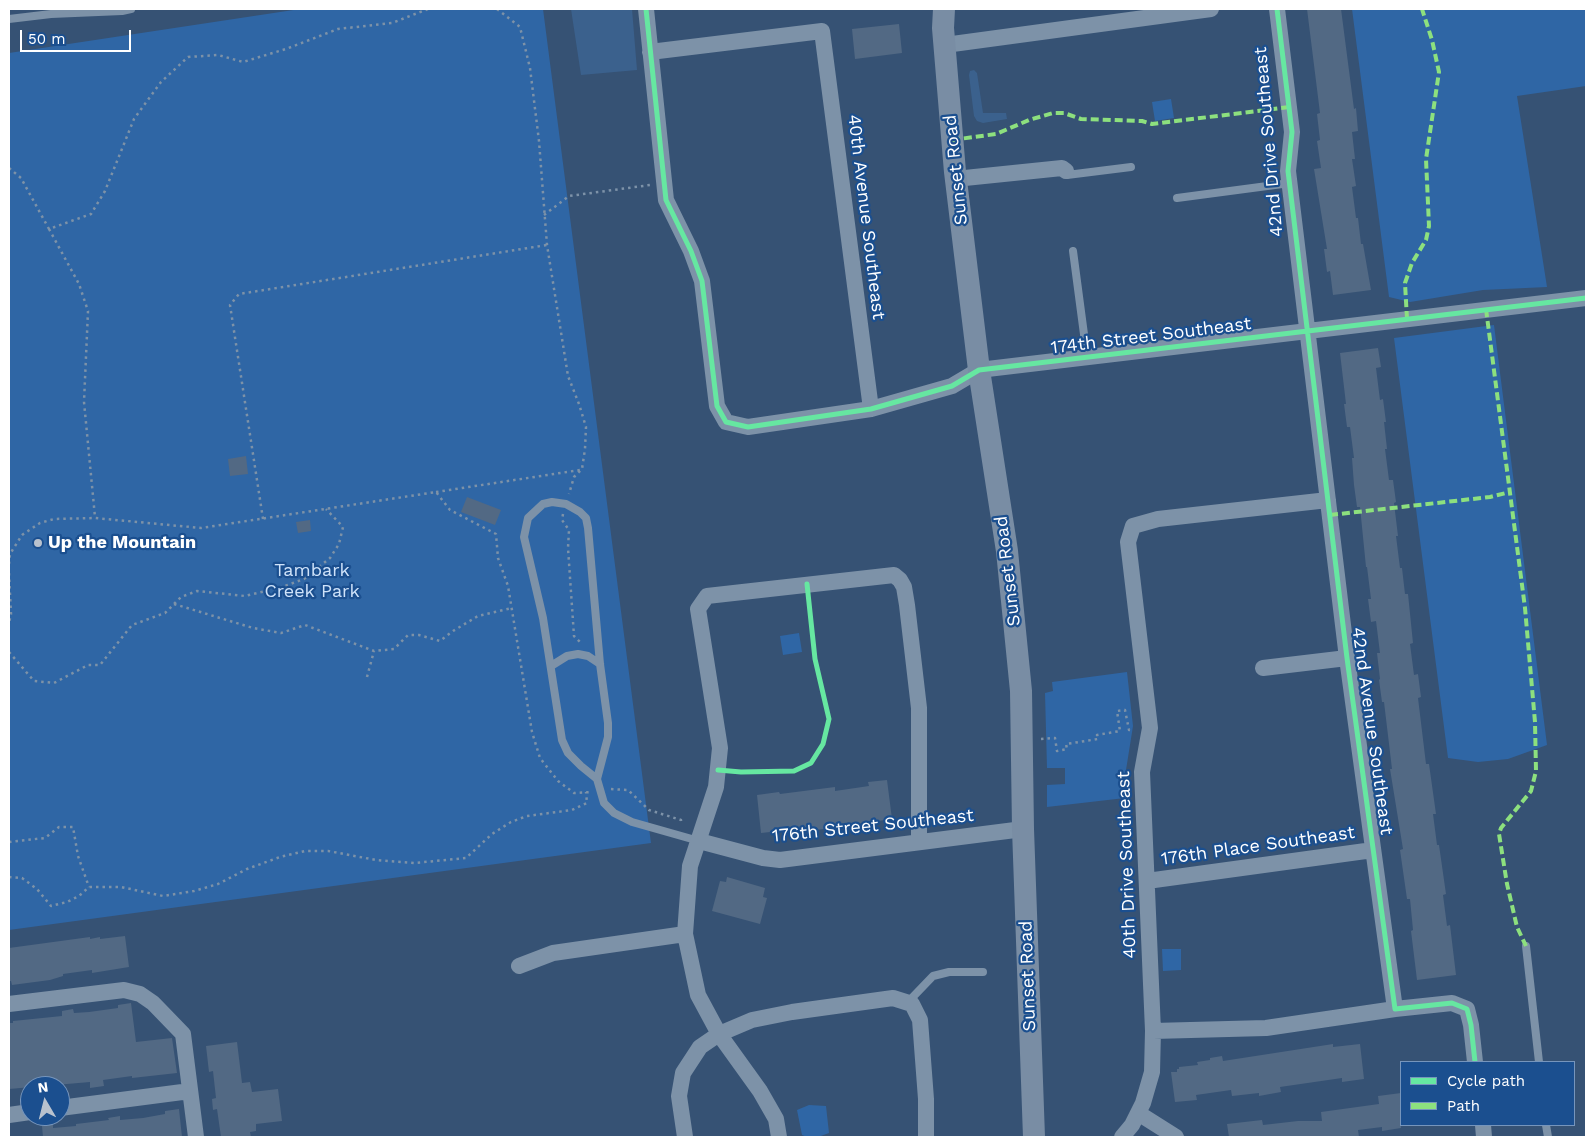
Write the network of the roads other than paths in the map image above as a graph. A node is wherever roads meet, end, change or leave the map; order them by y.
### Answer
1 (131, 9) edge
2 (646, 9) edge
3 (944, 9) edge
4 (1211, 9) edge
5 (1277, 9) edge
6 (9, 19) edge
7 (945, 45) junction
8 (650, 52) junction
9 (1132, 167) dead end
10 (1066, 171) joint
11 (956, 179) junction
12 (1290, 183) junction
13 (1178, 198) dead end
14 (1073, 251) dead end
15 (1586, 298) edge
16 (1308, 331) junction
17 (1087, 357) junction
18 (979, 370) junction
19 (871, 409) junction
20 (1328, 500) junction
21 (1348, 658) junction
22 (600, 664) junction
23 (551, 666) junction
24 (1262, 668) dead end
25 (597, 779) junction
26 (1023, 829) junction
27 (699, 841) junction
28 (920, 842) junction
29 (1374, 850) junction
30 (1147, 881) junction
31 (685, 934) junction
32 (1526, 946) dead end
33 (519, 966) dead end
34 (983, 972) dead end
35 (910, 1003) junction
36 (9, 1004) edge
37 (1395, 1009) junction
38 (1153, 1031) junction
39 (719, 1034) junction
40 (1475, 1061) edge
41 (1539, 1061) edge
42 (190, 1092) junction
43 (70, 1107) edge
44 (1138, 1113) junction
45 (196, 1137) edge
46 (685, 1137) edge
47 (779, 1137) edge
48 (926, 1137) edge
49 (1034, 1137) edge
50 (1122, 1137) edge
51 (1176, 1137) edge

1 - 6 lane
2 - 8 street
3 - 7 street, Sunset Road
4 - 7 street
5 - 12 street, 42nd Drive Southeast
7 - 11 street, Sunset Road
8 - 19 street, 174th Street Southeast
8 - 19 street, 40th Avenue Southeast
9 - 10 lane
10 - 11 street
11 - 18 street, Sunset Road
12 - 13 lane
12 - 16 street, 42nd Drive Southeast
14 - 17 lane
15 - 16 street, 174th Street Southeast
16 - 17 street, 174th Street Southeast
16 - 20 street, 42nd Avenue Southeast
17 - 18 street, 174th Street Southeast
18 - 19 street, 174th Street Southeast
18 - 26 street, Sunset Road
20 - 21 street, 42nd Avenue Southeast
20 - 30 street, 40th Drive Southeast
21 - 24 street
21 - 29 street, 42nd Avenue Southeast
22 - 23 lane
22 - 23 lane
22 - 25 lane
23 - 25 lane
25 - 27 lane
26 - 28 street, 176th Street Southeast
26 - 49 street, Sunset Road
27 - 28 street, 176th Street Southeast
27 - 28 street
27 - 31 street
29 - 30 street, 176th Place Southeast
29 - 37 street, 42nd Avenue Southeast
30 - 38 street, 40th Drive Southeast
31 - 33 street
31 - 39 street
32 - 41 lane
34 - 35 lane
35 - 39 street
35 - 48 street
36 - 42 street
37 - 38 street
37 - 40 street
38 - 44 street, 40th Drive Southeast
39 - 46 street
39 - 47 street
42 - 43 street
42 - 45 street
44 - 50 street, 40th Drive Southeast
44 - 51 street

